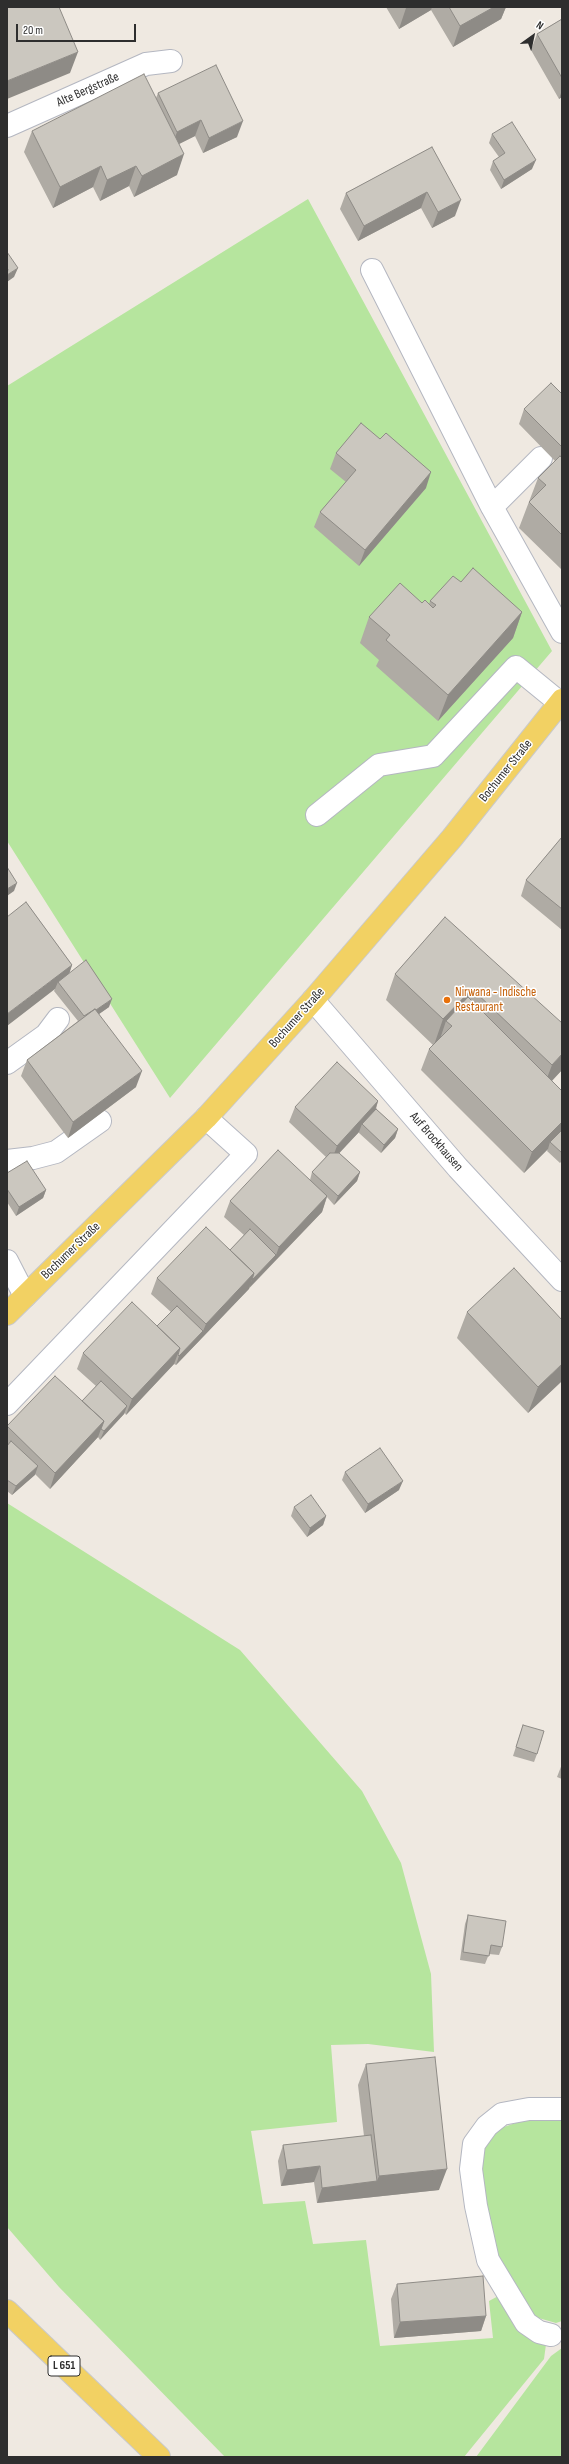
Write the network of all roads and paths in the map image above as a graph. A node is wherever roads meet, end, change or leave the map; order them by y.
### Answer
1 (171, 61) dead end
2 (7, 126) edge
3 (372, 270) dead end
4 (541, 458) dead end
5 (492, 507) junction
6 (562, 632) edge
7 (561, 702) edge
8 (317, 815) dead end
9 (313, 1000) junction
10 (58, 1019) dead end
11 (7, 1063) edge
12 (206, 1118) junction
13 (100, 1121) edge
14 (7, 1161) edge
15 (7, 1261) edge
16 (562, 1280) edge
17 (25, 1296) junction
18 (7, 1314) edge
19 (7, 1404) edge
20 (562, 2109) edge
21 (7, 2311) edge
22 (551, 2335) dead end
23 (159, 2457) edge

1 - 2 street, Alte Bergstraße
3 - 5 street
4 - 5 street
5 - 6 street
7 - 8 street
7 - 9 main road, Bochumer Straße
9 - 12 main road, Bochumer Straße
9 - 16 street, Auf Brockhausen
10 - 11 street
12 - 17 main road, Bochumer Straße
12 - 19 street
13 - 14 street
15 - 17 street
17 - 18 main road, Bochumer Straße
20 - 22 street
21 - 23 main road, L 651

